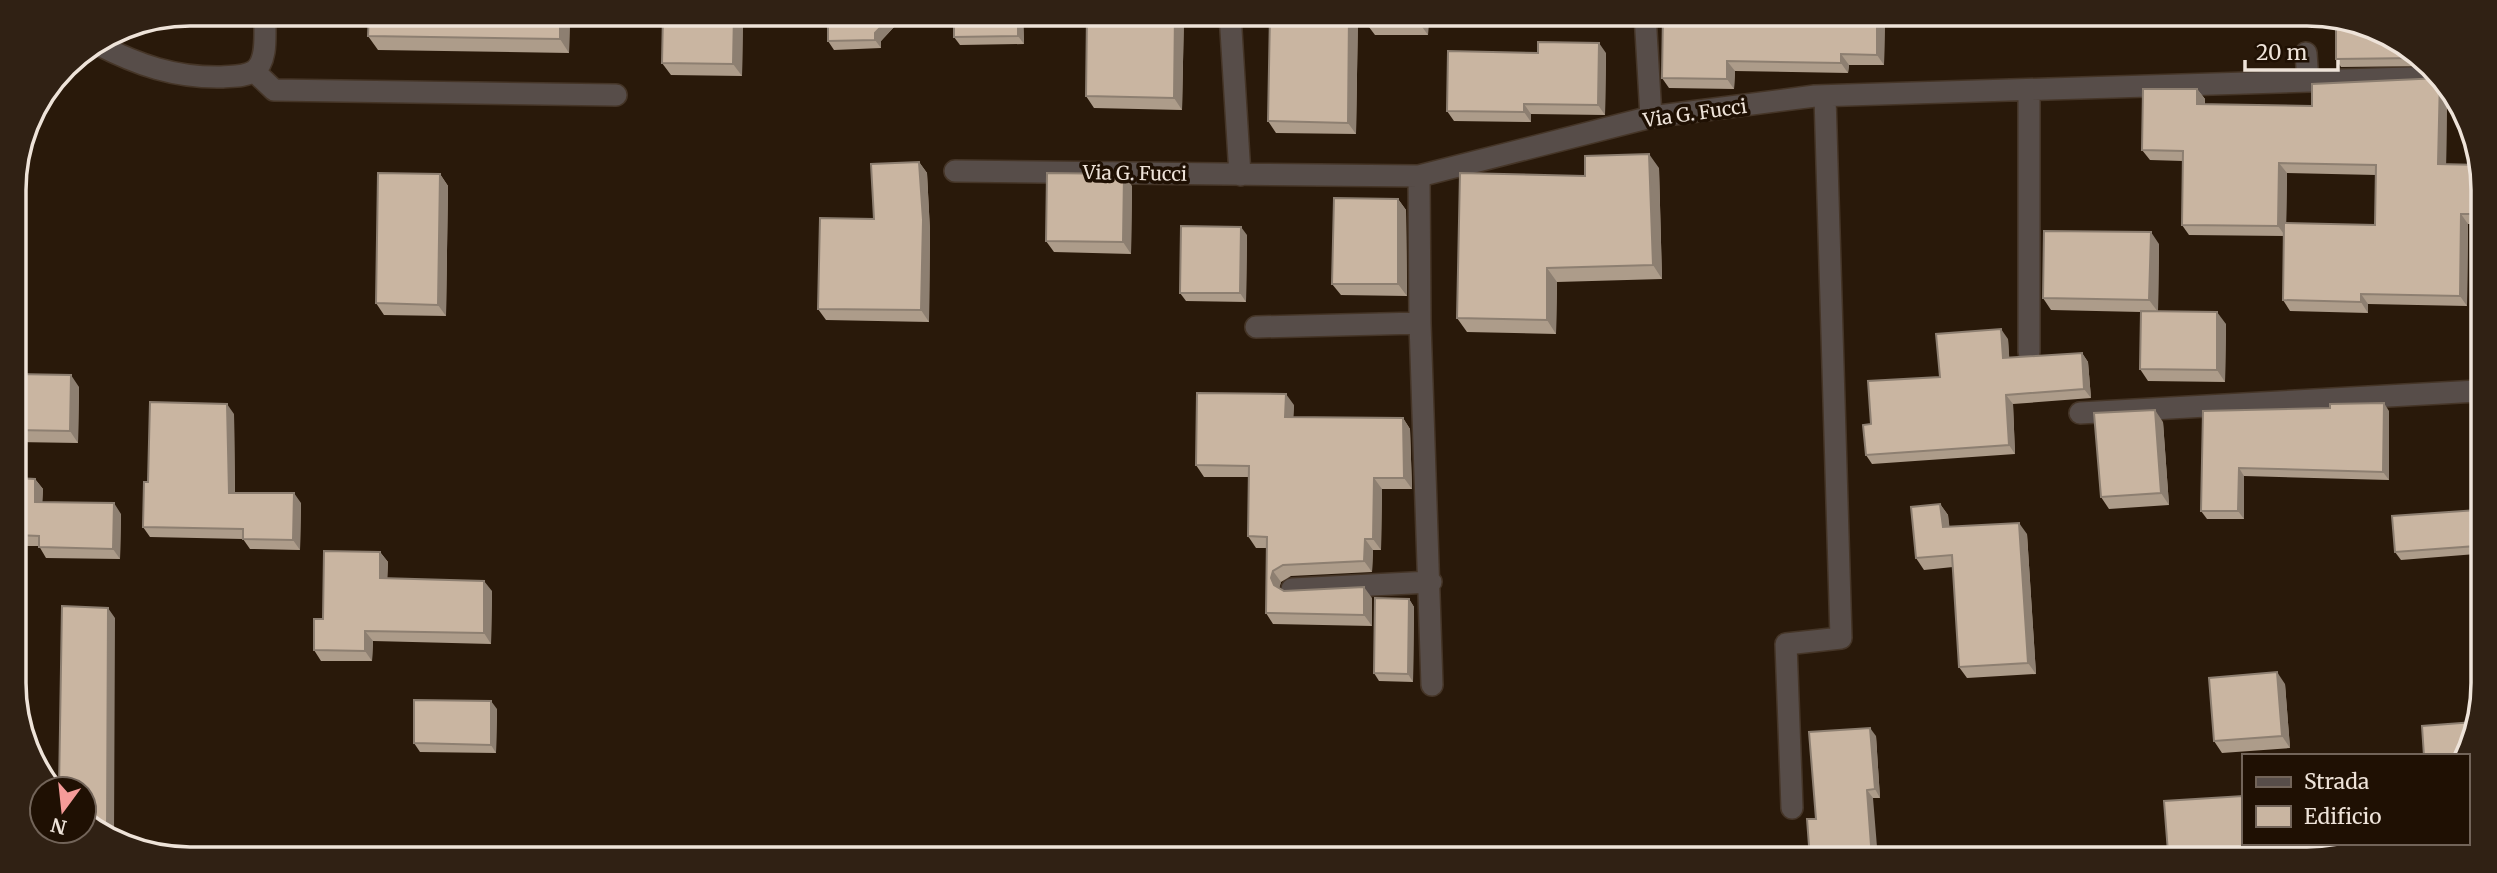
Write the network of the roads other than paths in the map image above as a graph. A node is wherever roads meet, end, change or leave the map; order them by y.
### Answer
1 (1646, 26) edge
2 (265, 27) edge
3 (1231, 27) edge
4 (107, 49) edge
5 (2306, 53) dead end
6 (254, 71) junction
7 (2425, 77) edge
8 (2308, 81) junction
9 (2029, 90) junction
10 (616, 95) dead end
11 (1825, 96) junction
12 (1651, 117) junction
13 (955, 172) dead end
14 (1240, 175) junction
15 (1419, 176) junction
16 (1420, 323) junction
17 (1256, 327) dead end
18 (2029, 352) dead end
19 (2471, 391) edge
20 (2080, 413) dead end
21 (1431, 582) junction
22 (1292, 589) edge
23 (1432, 685) dead end
24 (1792, 808) dead end

1 - 12 street
2 - 6 street
3 - 14 street
4 - 6 street
5 - 8 street
6 - 10 street
7 - 8 street, Via G. Fucci
8 - 9 street, Via G. Fucci
9 - 11 street, Via G. Fucci
9 - 18 street
11 - 12 street, Via G. Fucci
11 - 24 street
12 - 15 street, Via G. Fucci
13 - 14 street, Via G. Fucci
14 - 15 street, Via G. Fucci
15 - 16 street
16 - 17 street
16 - 21 street
19 - 20 street
21 - 22 street
21 - 23 street

